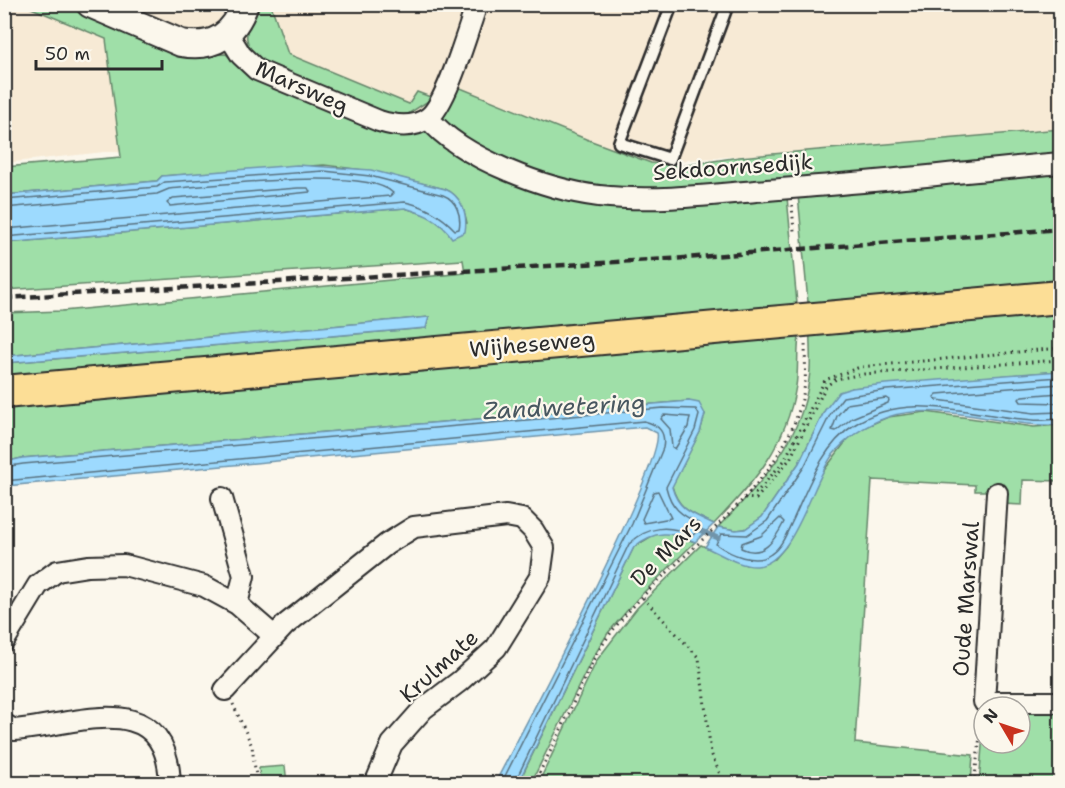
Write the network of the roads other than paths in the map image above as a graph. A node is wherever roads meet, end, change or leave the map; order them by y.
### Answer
1 (90, 4) edge
2 (245, 4) edge
3 (477, 4) edge
4 (672, 4) edge
5 (728, 4) edge
6 (228, 34) junction
7 (428, 118) junction
8 (1060, 163) edge
9 (1060, 297) edge
10 (4, 392) edge
11 (997, 493) dead end
12 (222, 498) dead end
13 (237, 604) junction
14 (274, 636) junction
15 (4, 641) edge
16 (225, 690) road end
17 (1060, 702) edge
18 (4, 724) edge
19 (170, 783) edge
20 (375, 783) edge

1 - 6 street
2 - 6 street
3 - 7 street
4 - 5 lane
6 - 7 street, Marsweg
7 - 8 street, Sekdoornsedijk
9 - 10 main road, Wijheseweg
11 - 17 street, Oude Marswal
12 - 13 street
13 - 14 street
13 - 15 street
14 - 16 street, Krulmate
14 - 20 street, Krulmate
18 - 19 street

